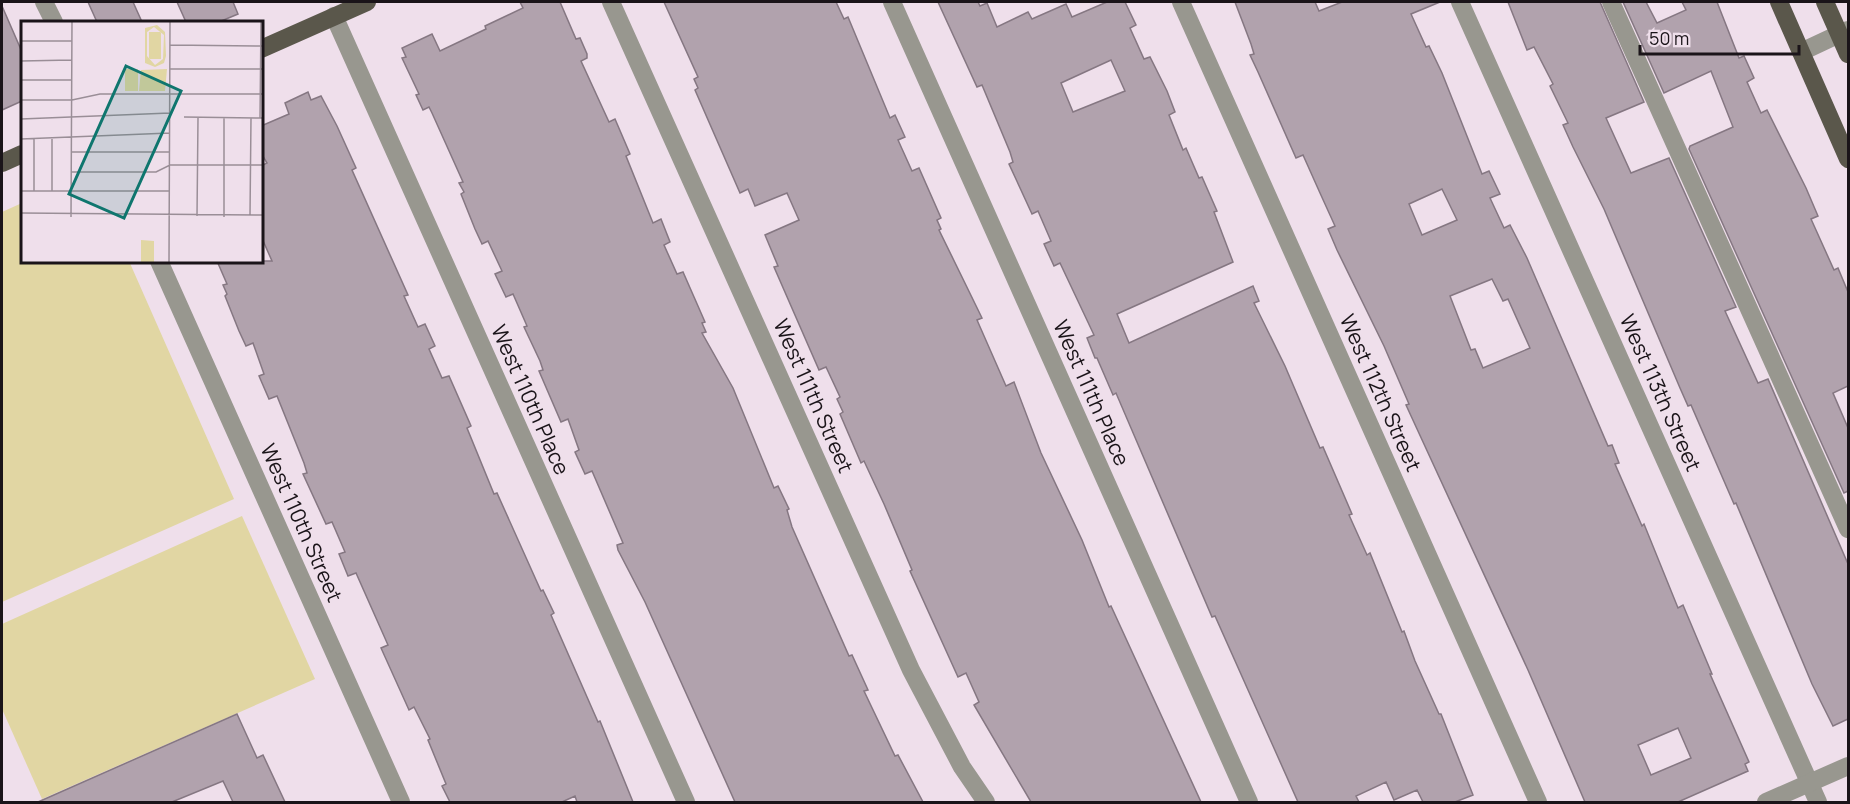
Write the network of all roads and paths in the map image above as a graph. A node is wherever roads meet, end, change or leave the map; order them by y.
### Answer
1 (44, 2) edge
2 (367, 2) edge
3 (611, 2) edge
4 (892, 2) edge
5 (1181, 2) edge
6 (1460, 2) edge
7 (1611, 2) edge
8 (1779, 2) edge
9 (1825, 2) edge
10 (334, 16) junction
11 (54, 21) edge
12 (1844, 32) edge
13 (262, 49) edge
14 (1801, 52) junction
15 (1848, 54) edge
16 (21, 154) edge
17 (1848, 159) edge
18 (2, 163) edge
19 (159, 262) edge
20 (1848, 529) edge
21 (1848, 766) edge
22 (1810, 783) junction
23 (400, 802) edge
24 (686, 802) edge
25 (986, 802) edge
26 (1249, 802) edge
27 (1539, 802) edge
28 (1766, 802) edge
29 (1818, 802) edge

1 - 11 street
2 - 10 main road
3 - 25 street, West 111th Street
4 - 26 street, West 111th Place
5 - 27 street, West 112th Street
6 - 22 street, West 113th Street
7 - 20 street
8 - 14 main road
9 - 12 main road
10 - 13 main road
10 - 24 street, West 110th Place
12 - 14 street
12 - 15 main road
14 - 17 main road
16 - 18 main road
19 - 23 street, West 110th Street
21 - 22 street
22 - 28 street
22 - 29 street, West 113th Street

